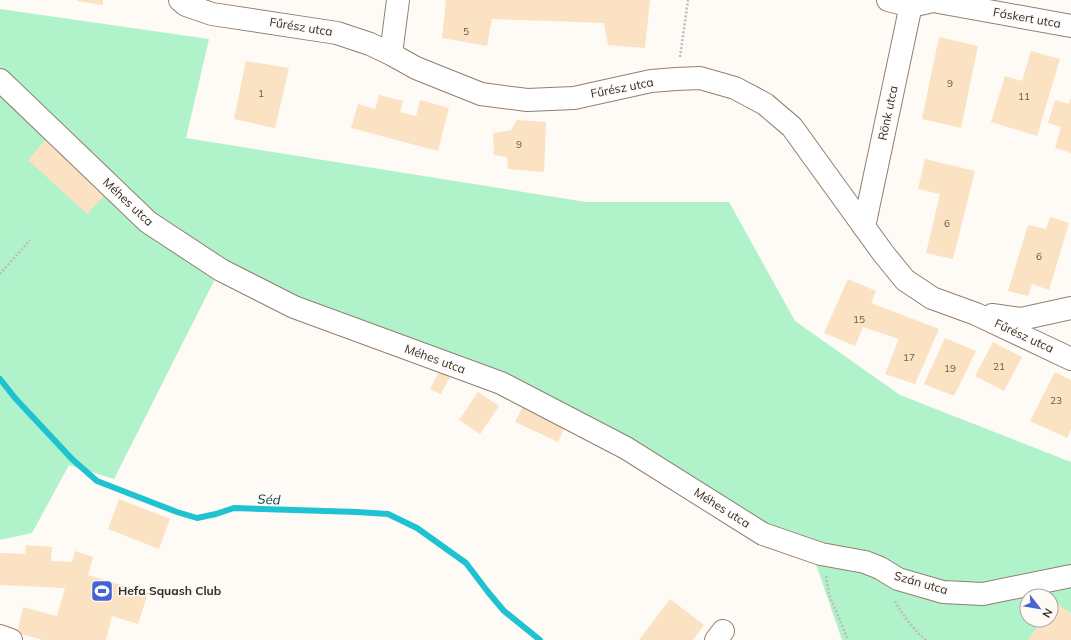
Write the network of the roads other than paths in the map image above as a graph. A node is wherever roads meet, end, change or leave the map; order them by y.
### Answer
1 (398, 0) edge
2 (888, 0) edge
3 (183, 3) edge
4 (912, 3) edge
5 (1071, 26) edge
6 (391, 54) junction
7 (0, 80) edge
8 (864, 227) junction
9 (1071, 308) edge
10 (976, 314) junction
11 (1071, 359) edge
12 (821, 554) joint
13 (1071, 576) edge
14 (0, 636) edge
15 (11, 640) edge

1 - 6 street
2 - 4 street, Fáskert utca
3 - 6 street, Fűrész utca
4 - 5 street, Fáskert utca
4 - 8 street, Rönk utca
6 - 8 street, Fűrész utca
7 - 12 street, Méhes utca
8 - 10 street, Fűrész utca
9 - 10 street, Fűrész utca
10 - 11 street, Fűrész utca
12 - 13 street, Szán utca
14 - 15 street

